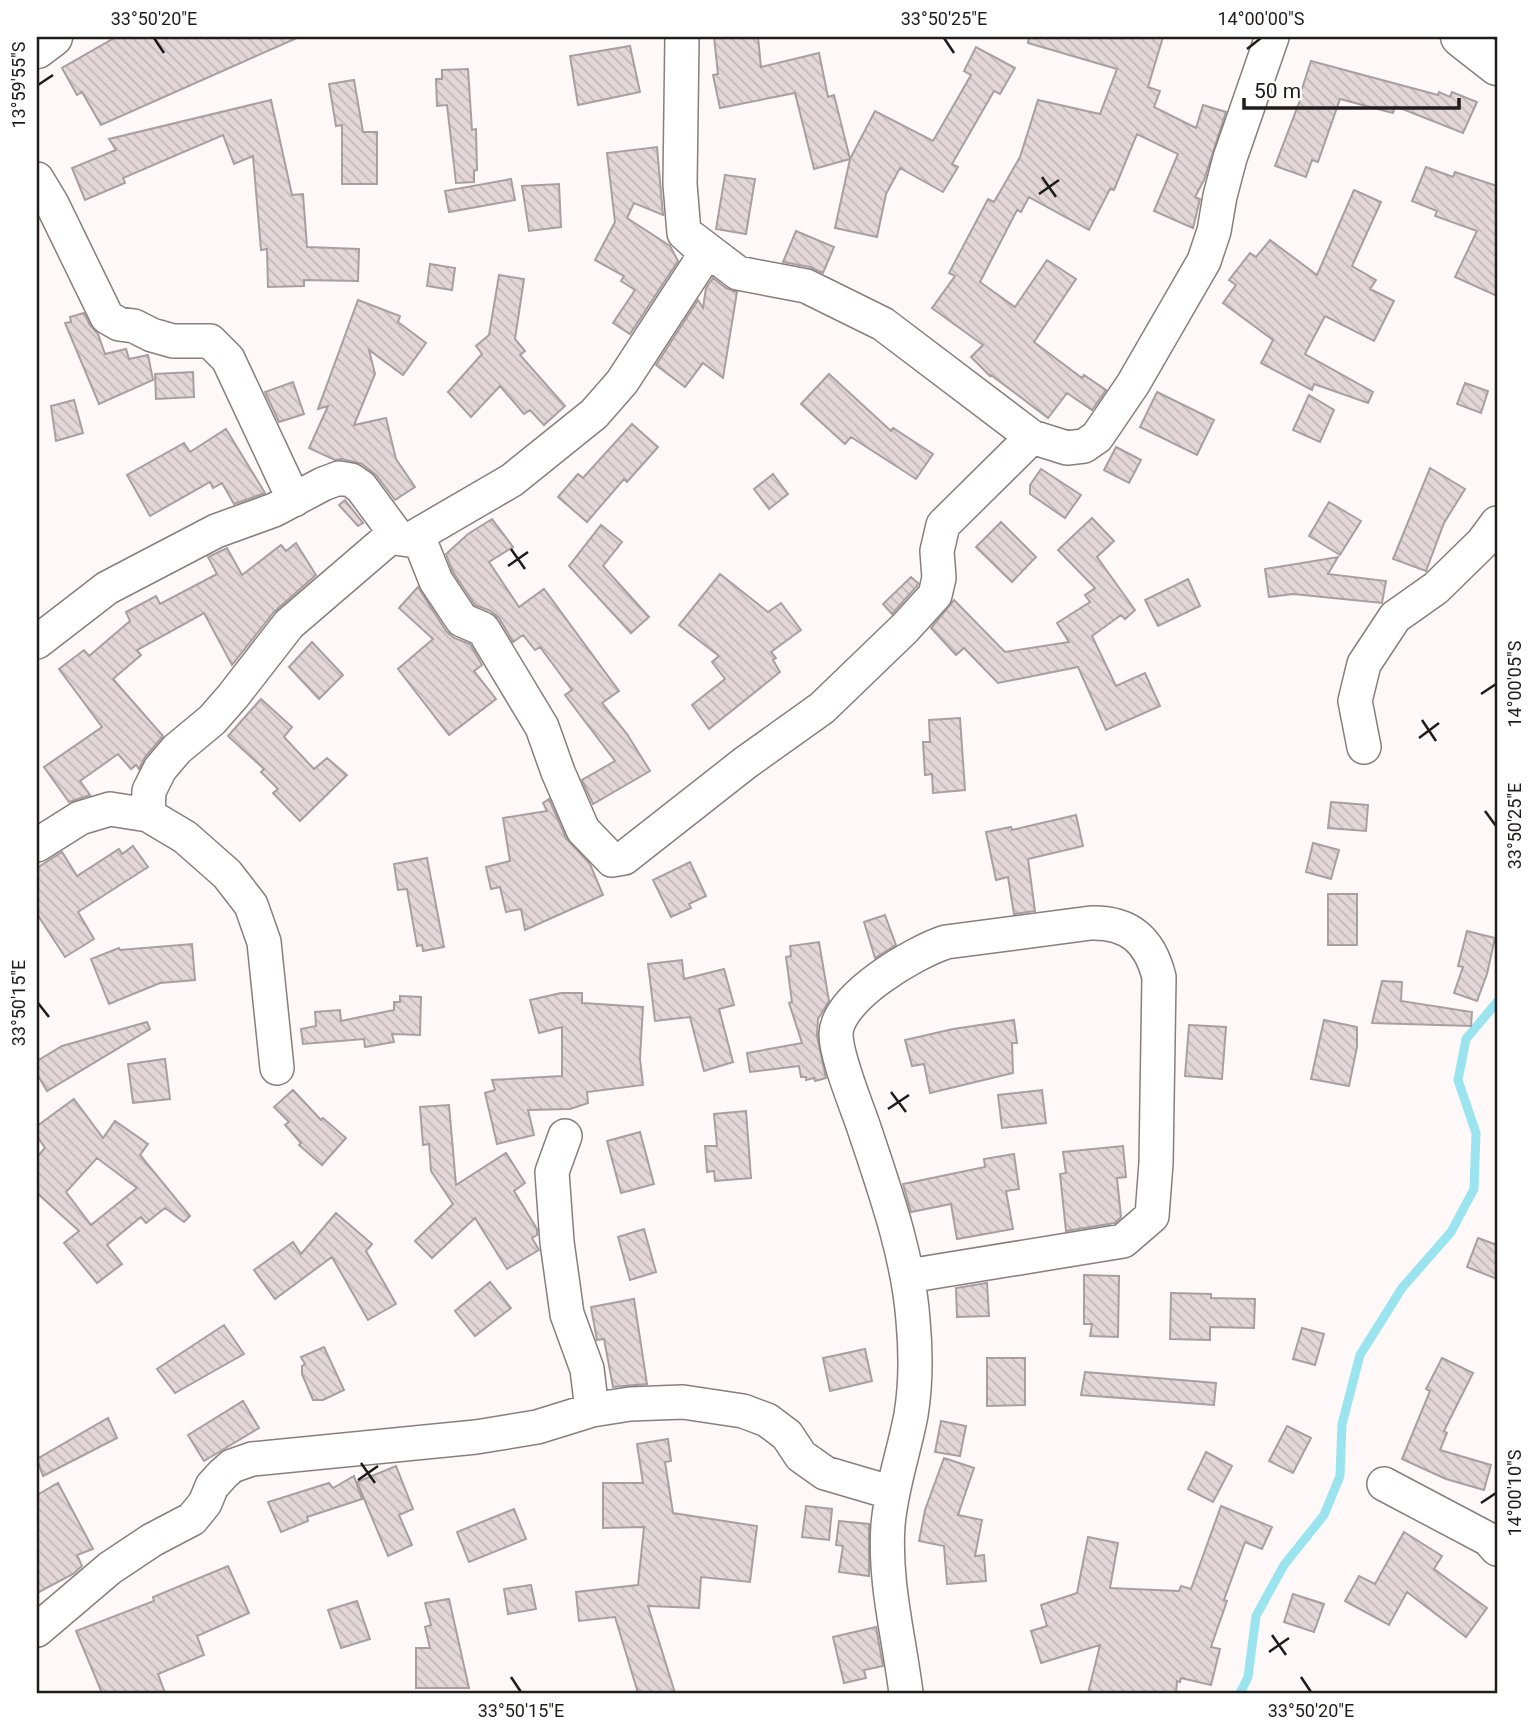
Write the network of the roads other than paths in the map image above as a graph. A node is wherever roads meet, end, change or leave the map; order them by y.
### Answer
1 (53, 37) edge
2 (682, 37) edge
3 (1272, 37) edge
4 (1460, 37) edge
5 (37, 48) edge
6 (1497, 66) edge
7 (37, 179) edge
8 (684, 233) junction
9 (1032, 437) junction
10 (294, 500) junction
11 (1497, 523) edge
12 (406, 535) junction
13 (37, 642) edge
14 (1364, 747) dead end
15 (148, 815) junction
16 (37, 845) edge
17 (277, 1068) dead end
18 (565, 1136) dead end
19 (908, 1276) junction
20 (592, 1410) junction
21 (1384, 1484) dead end
22 (893, 1493) junction
23 (1497, 1549) edge
24 (37, 1630) edge
25 (906, 1693) edge

1 - 5 street
2 - 8 street
3 - 9 street
4 - 6 street
7 - 10 street
8 - 9 street
8 - 12 street
9 - 12 street
10 - 12 street
10 - 13 street
11 - 14 street
12 - 15 street
15 - 16 street
15 - 17 street
18 - 20 street
19 - 19 street
19 - 22 street
20 - 22 street
20 - 24 street
21 - 23 street
22 - 25 street

